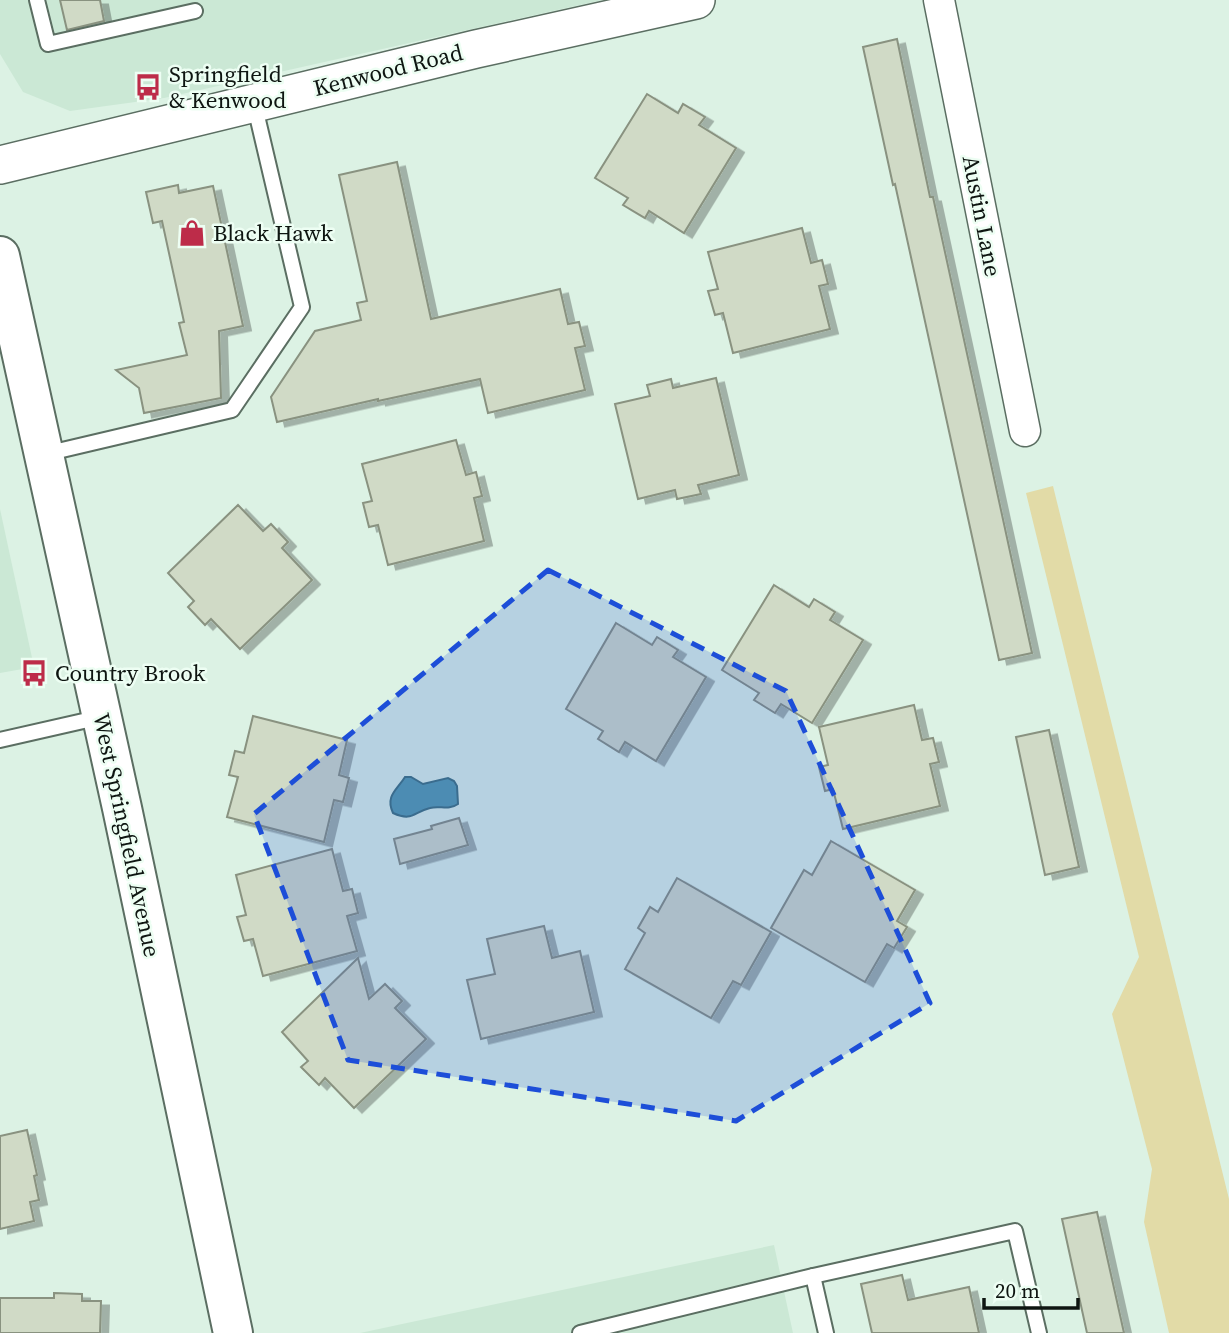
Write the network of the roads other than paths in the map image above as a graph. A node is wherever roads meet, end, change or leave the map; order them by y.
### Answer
1 (37, 0) edge
2 (696, 0) edge
3 (939, 0) edge
4 (195, 11) dead end
5 (254, 103) junction
6 (0, 165) edge
7 (0, 256) edge
8 (1025, 431) dead end
9 (44, 454) junction
10 (102, 717) junction
11 (0, 740) edge
12 (813, 1276) junction
13 (233, 1333) edge
14 (580, 1333) edge
15 (826, 1333) edge
16 (1039, 1333) edge

1 - 4 lane
2 - 5 street, Kenwood Road
3 - 8 street, Austin Lane
5 - 6 street, Kenwood Road
5 - 9 lane
7 - 9 main road, West Springfield Avenue
9 - 10 main road, West Springfield Avenue
10 - 11 lane
10 - 13 main road, West Springfield Avenue
12 - 14 lane
12 - 15 lane
12 - 16 lane

